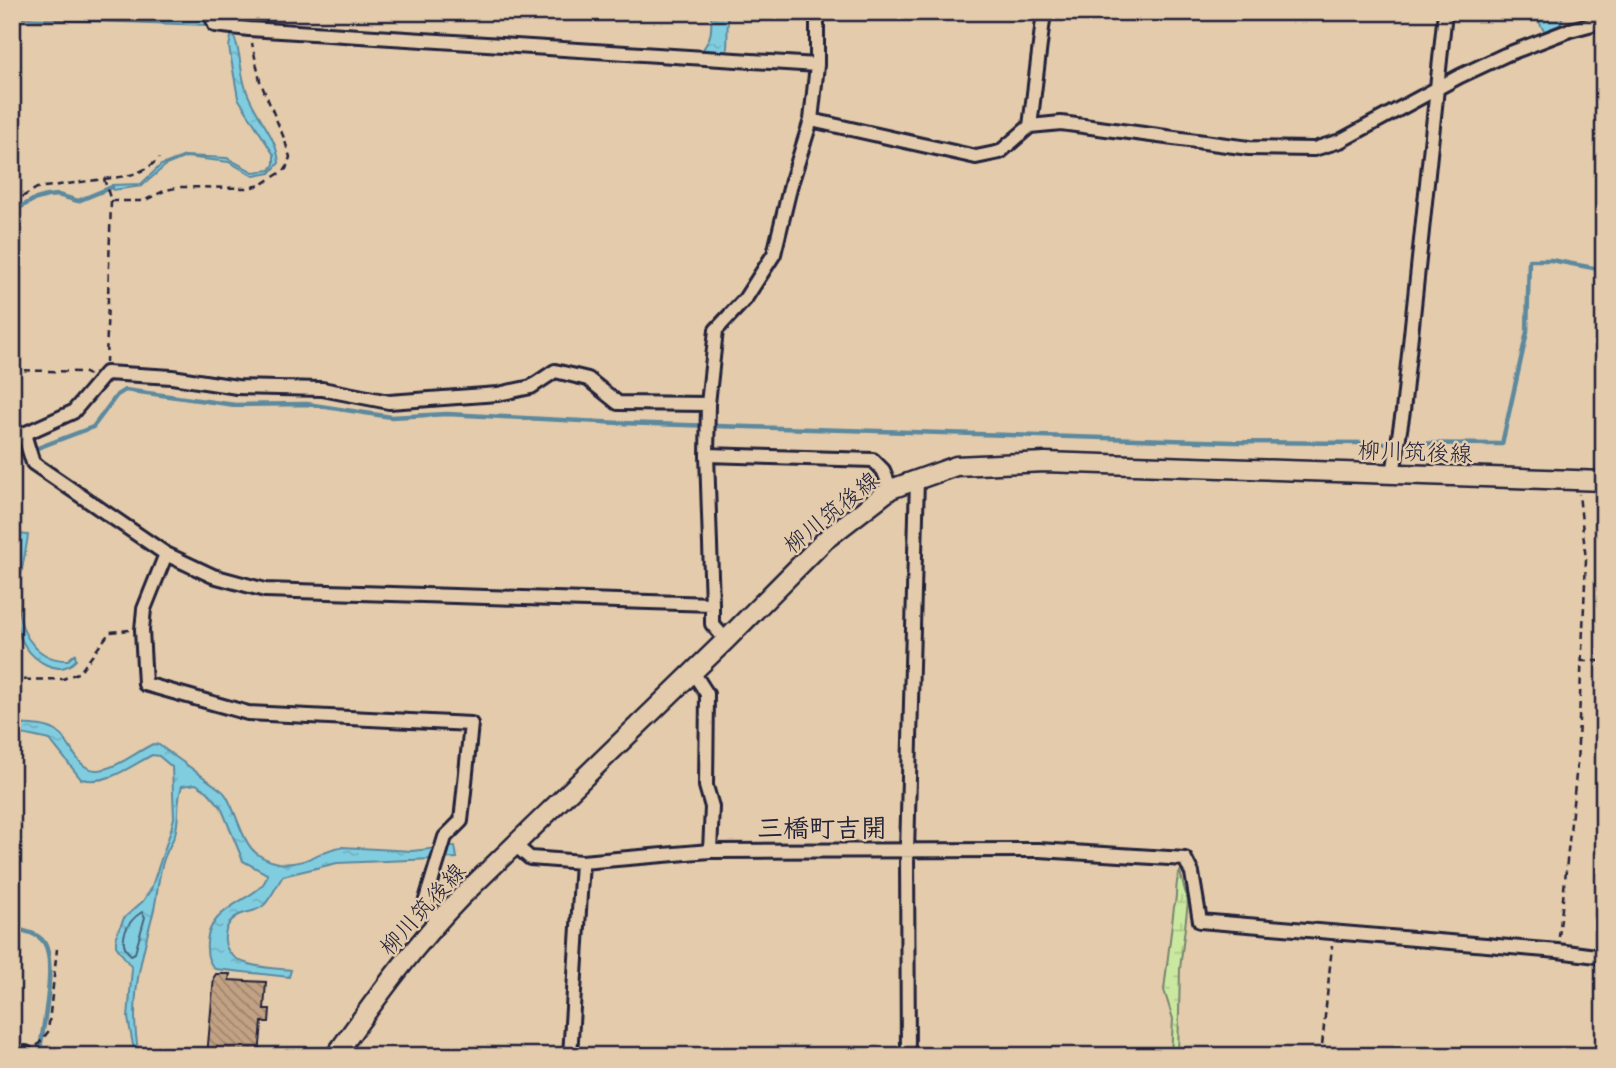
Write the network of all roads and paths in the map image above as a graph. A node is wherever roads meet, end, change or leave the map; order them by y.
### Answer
1 (210, 12) edge
2 (811, 12) edge
3 (1044, 12) edge
4 (1445, 12) edge
5 (1604, 21) edge
6 (249, 29) junction
7 (817, 65) junction
8 (1437, 88) junction
9 (811, 120) junction
10 (1030, 126) junction
11 (159, 158) dead end
12 (104, 179) junction
13 (111, 201) junction
14 (12, 203) edge
15 (12, 370) edge
16 (103, 376) junction
17 (708, 404) junction
18 (18, 436) edge
19 (707, 455) junction
20 (1393, 474) junction
21 (917, 480) junction
22 (1578, 480) junction
23 (1604, 481) edge
24 (891, 489) junction
25 (166, 554) junction
26 (712, 604) junction
27 (142, 630) junction
28 (726, 640) junction
29 (1581, 661) junction
30 (1604, 662) edge
31 (693, 672) junction
32 (12, 680) edge
33 (515, 845) junction
34 (710, 851) junction
35 (907, 852) junction
36 (582, 862) junction
37 (438, 920) junction
38 (1333, 932) junction
39 (57, 948) dead end
40 (1558, 951) junction
41 (1604, 957) edge
42 (26, 1053) joint
43 (12, 1055) edge
44 (335, 1056) edge
45 (570, 1056) edge
46 (908, 1056) edge
47 (1321, 1056) edge

1 - 6 street
2 - 7 street
3 - 10 street
4 - 8 street
5 - 8 street
6 - 7 street
6 - 13 path
7 - 9 street
8 - 10 street
8 - 20 street
9 - 10 street
9 - 17 street
11 - 12 path
12 - 13 path
12 - 14 path
13 - 16 path
15 - 16 path
16 - 17 street
16 - 18 street
17 - 19 street
18 - 25 street
19 - 24 street
19 - 26 street
20 - 21 main road, 柳川筑後線
20 - 22 main road, 柳川筑後線
21 - 24 main road, 柳川筑後線
21 - 35 street
22 - 23 main road, 柳川筑後線
22 - 29 path
24 - 28 main road, 柳川筑後線
25 - 26 street
25 - 27 street
26 - 28 street
27 - 32 path
27 - 37 street
28 - 31 main road, 柳川筑後線
29 - 30 path
29 - 40 path
31 - 33 main road, 柳川筑後線
31 - 34 street
33 - 36 street
33 - 37 main road, 柳川筑後線
34 - 35 street
34 - 36 street
35 - 38 street
35 - 46 street
36 - 45 street
37 - 44 main road, 柳川筑後線
38 - 40 street
38 - 47 path
39 - 42 path
40 - 41 street
42 - 43 street

